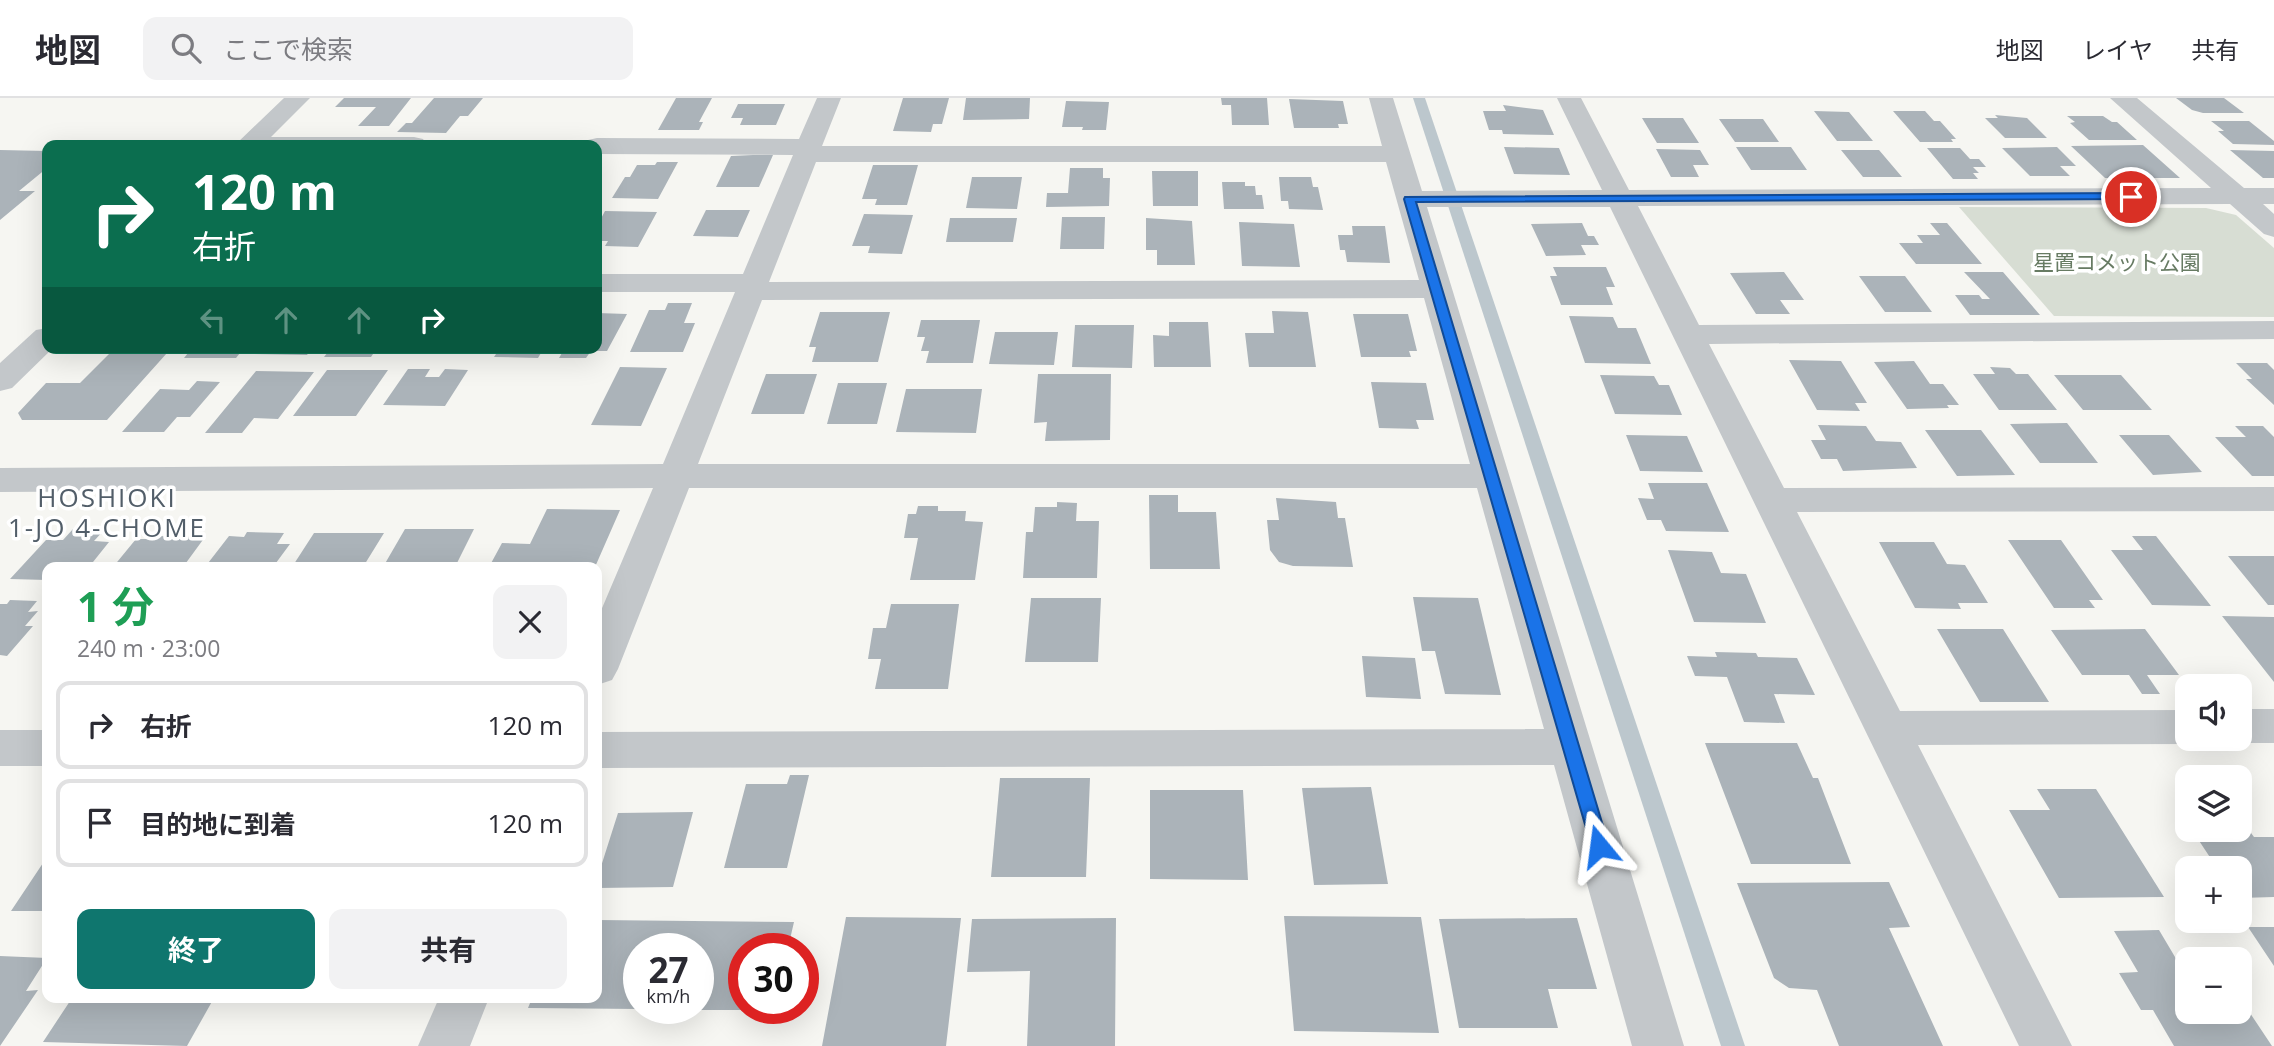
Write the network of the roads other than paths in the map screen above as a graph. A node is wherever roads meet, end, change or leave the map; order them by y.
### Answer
1 (298, 98) edge
2 (829, 98) edge
3 (1381, 98) edge
4 (1569, 98) edge
5 (2122, 98) edge
6 (253, 140) edge
7 (602, 146) edge
8 (807, 150) junction
9 (1397, 154) junction
10 (2235, 196) junction
11 (2274, 196) edge
12 (1422, 199) junction
13 (1621, 199) junction
14 (2274, 228) edge
15 (602, 283) edge
16 (752, 287) junction
17 (1436, 289) junction
18 (2274, 330) edge
19 (1688, 335) junction
20 (42, 342) edge
21 (0, 382) edge
22 (676, 476) junction
23 (1492, 476) junction
24 (0, 480) edge
25 (2274, 499) edge
26 (1772, 500) junction
27 (602, 657) edge
28 (2252, 726) edge
29 (2274, 726) edge
30 (1888, 727) junction
31 (2175, 727) edge
32 (1570, 747) junction
33 (0, 748) edge
34 (42, 748) edge
35 (602, 750) edge
36 (462, 1003) edge
37 (444, 1046) edge
38 (1658, 1046) edge
39 (2046, 1046) edge

1 - 6 street
2 - 8 street
3 - 9 street
4 - 13 street
5 - 10 street
7 - 8 street
8 - 9 street
8 - 16 street
9 - 12 street
10 - 11 street
10 - 13 street
10 - 14 street
12 - 13 street
12 - 17 street
13 - 19 street
15 - 16 street
16 - 17 street
16 - 22 street
17 - 23 street
18 - 19 street
19 - 26 street
20 - 21 street
22 - 23 street
22 - 24 street
22 - 27 street
23 - 32 street
25 - 26 street
26 - 30 street
28 - 29 street
30 - 31 street
30 - 39 street
32 - 35 street
32 - 38 street
33 - 34 street
36 - 37 street

